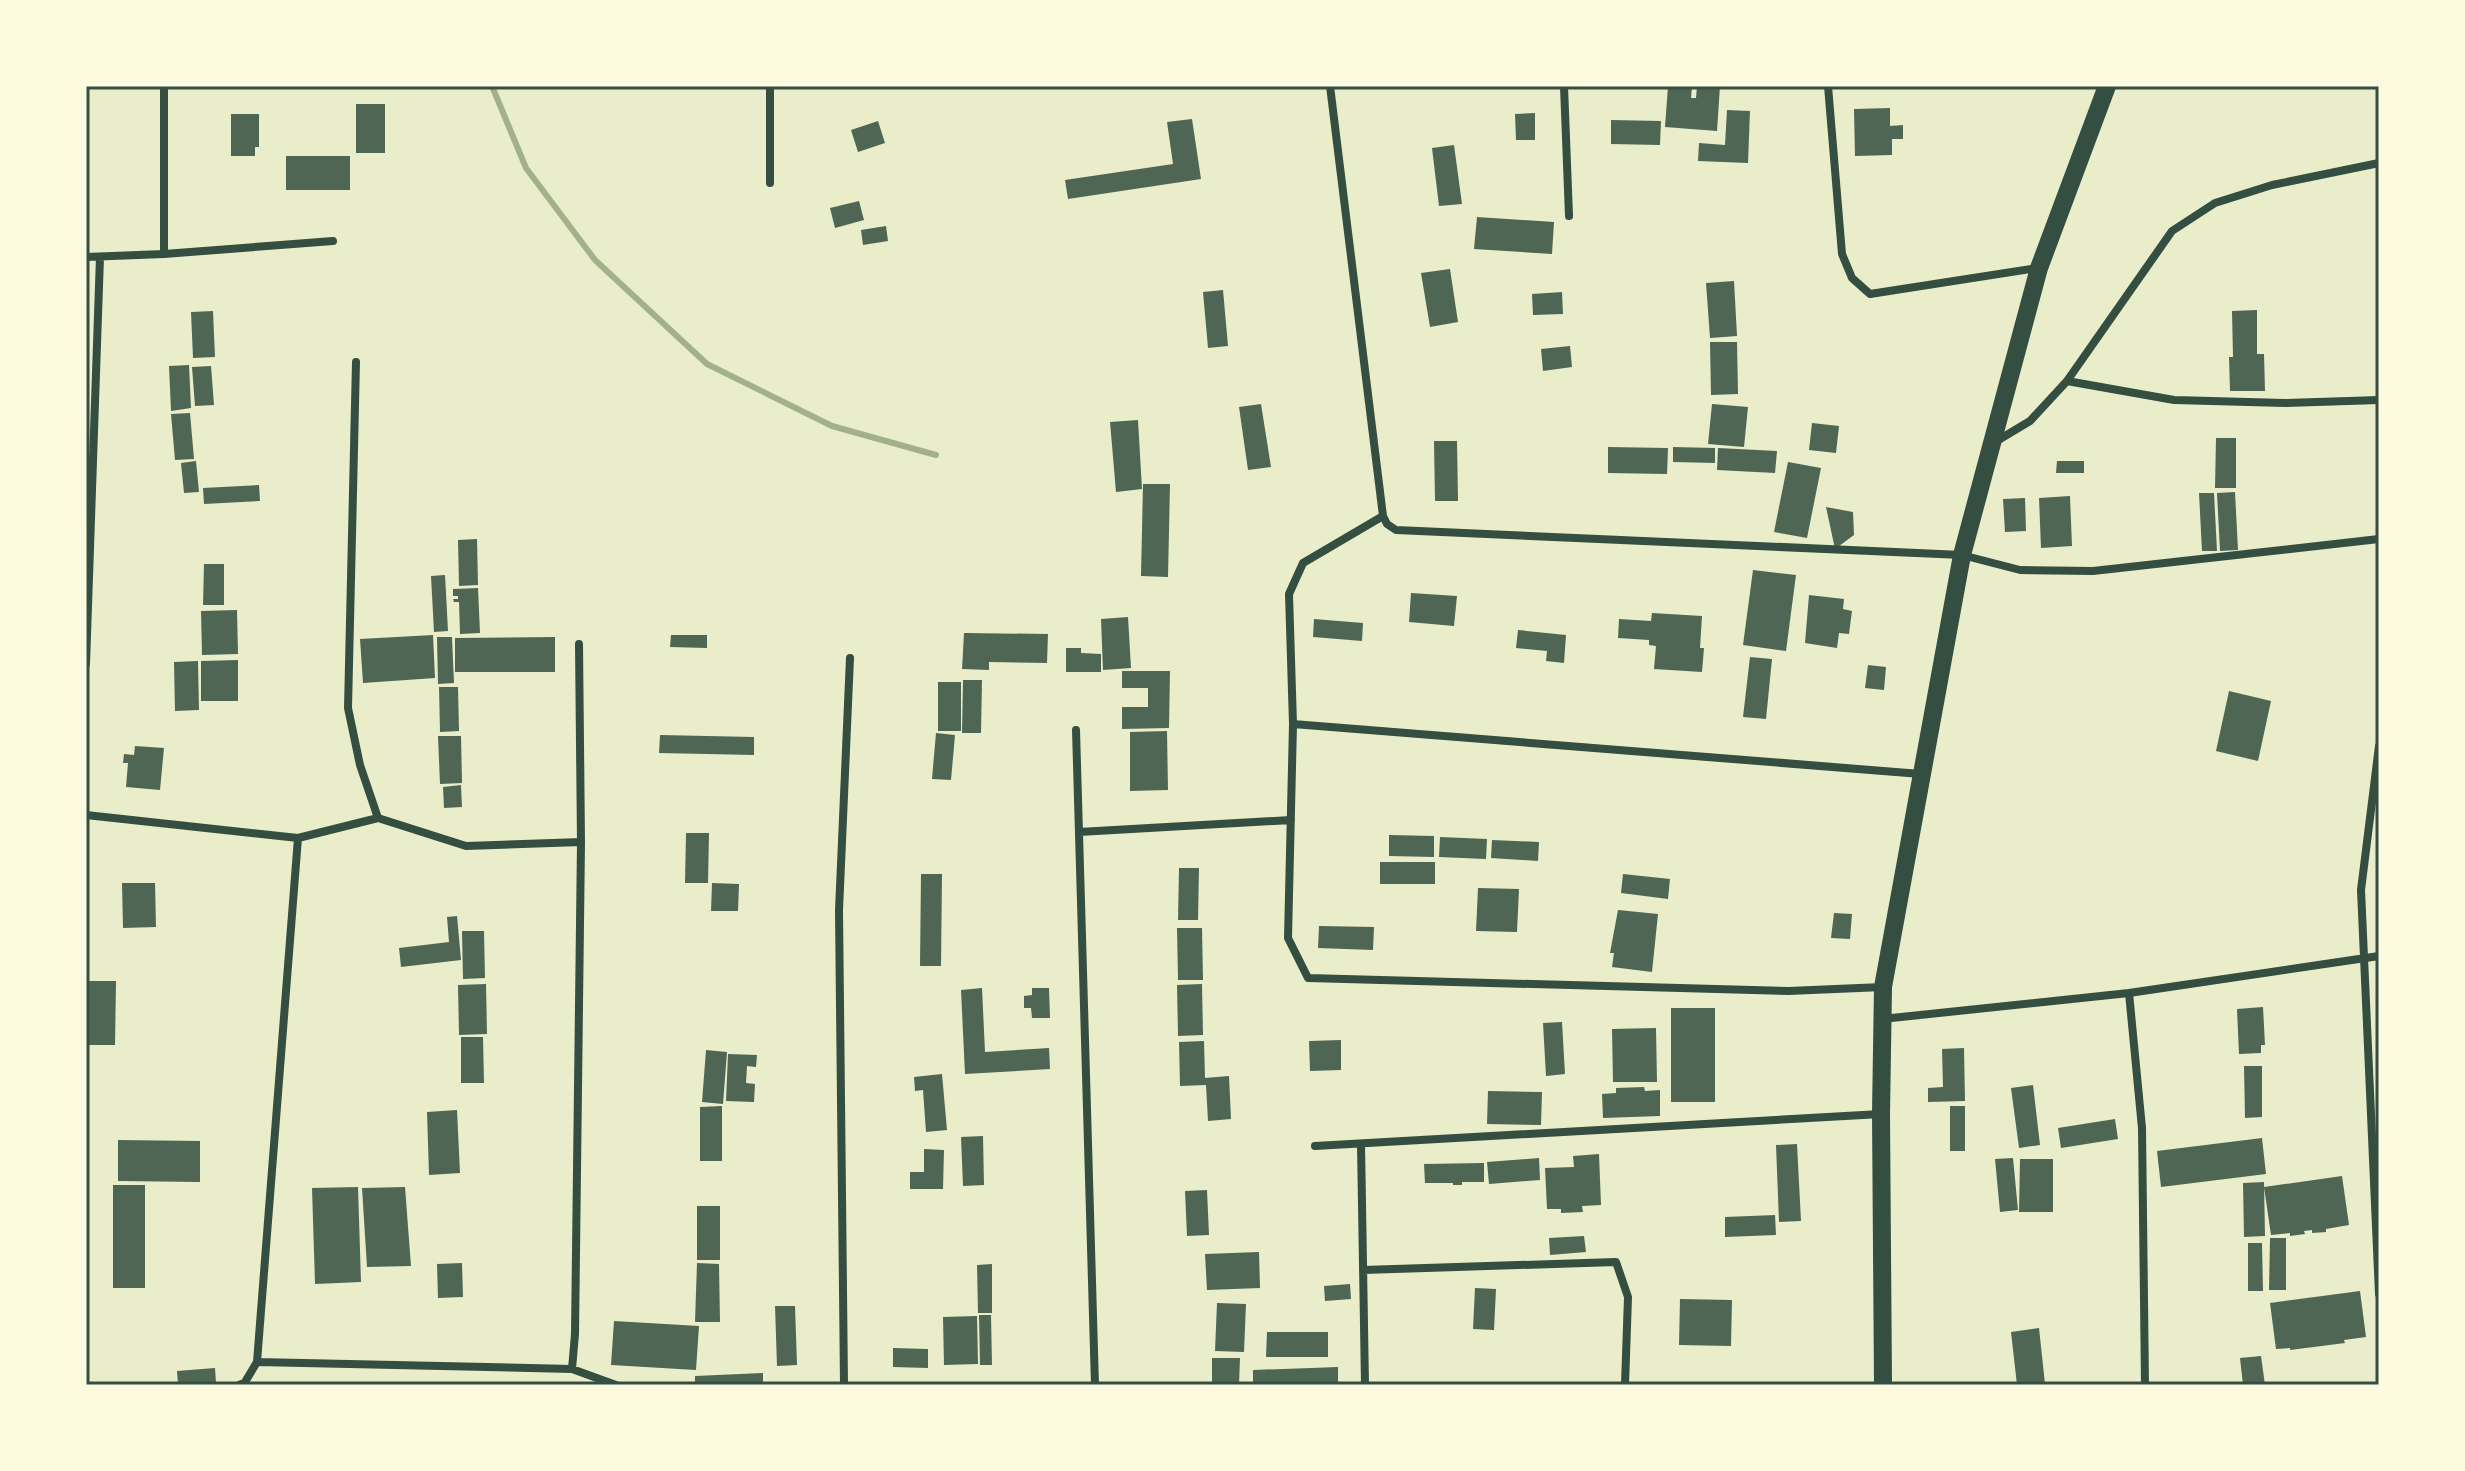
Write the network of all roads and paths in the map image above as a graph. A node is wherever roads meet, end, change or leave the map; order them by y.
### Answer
1 (164, 86) edge
2 (770, 86) edge
3 (1330, 86) edge
4 (1564, 86) edge
5 (1828, 86) edge
6 (2107, 86) edge
7 (2379, 163) edge
8 (770, 183) dead end
9 (1569, 216) dead end
10 (333, 241) dead end
11 (164, 254) junction
12 (86, 257) edge
13 (100, 257) junction
14 (2039, 268) junction
15 (356, 362) dead end
16 (2067, 381) junction
17 (2379, 400) edge
18 (1991, 444) junction
19 (1383, 516) junction
20 (2379, 539) edge
21 (1962, 555) junction
22 (579, 644) dead end
23 (850, 658) dead end
24 (86, 664) edge
25 (1293, 724) junction
26 (1076, 730) dead end
27 (2379, 746) edge
28 (1921, 774) junction
29 (86, 815) edge
30 (378, 818) junction
31 (1291, 820) junction
32 (1079, 832) junction
33 (298, 838) junction
34 (581, 842) junction
35 (2379, 956) edge
36 (2365, 958) junction
37 (1883, 987) junction
38 (2129, 993) junction
39 (1882, 1019) junction
40 (1881, 1114) junction
41 (1361, 1144) junction
42 (1315, 1146) dead end
43 (1363, 1270) junction
44 (2379, 1294) edge
45 (257, 1362) junction
46 (572, 1369) junction
47 (239, 1385) edge
48 (616, 1385) edge
49 (844, 1385) edge
50 (1095, 1385) edge
51 (1365, 1385) edge
52 (1625, 1385) edge
53 (1883, 1385) edge
54 (2145, 1385) edge

1 - 11 street
2 - 8 street
3 - 19 street
4 - 9 street
5 - 14 street
6 - 14 main road
7 - 16 street
10 - 11 street
11 - 13 street
12 - 13 street
13 - 24 street
14 - 18 main road
15 - 30 street
16 - 17 street
16 - 18 street
18 - 21 main road
19 - 21 street
19 - 25 street
20 - 21 street
21 - 28 main road
22 - 34 street
23 - 49 street
25 - 28 street
25 - 31 street
26 - 32 street
27 - 36 street
28 - 37 main road
29 - 33 street
30 - 33 street
30 - 34 street
31 - 32 street
31 - 37 street
32 - 50 street
33 - 45 street
34 - 46 street
35 - 36 street
36 - 38 street
36 - 44 street
37 - 39 main road
38 - 39 street
38 - 54 street
39 - 40 main road
40 - 41 street
40 - 53 main road
41 - 42 street
41 - 43 street
43 - 51 street
43 - 52 street
45 - 46 street
45 - 47 street
46 - 48 street

